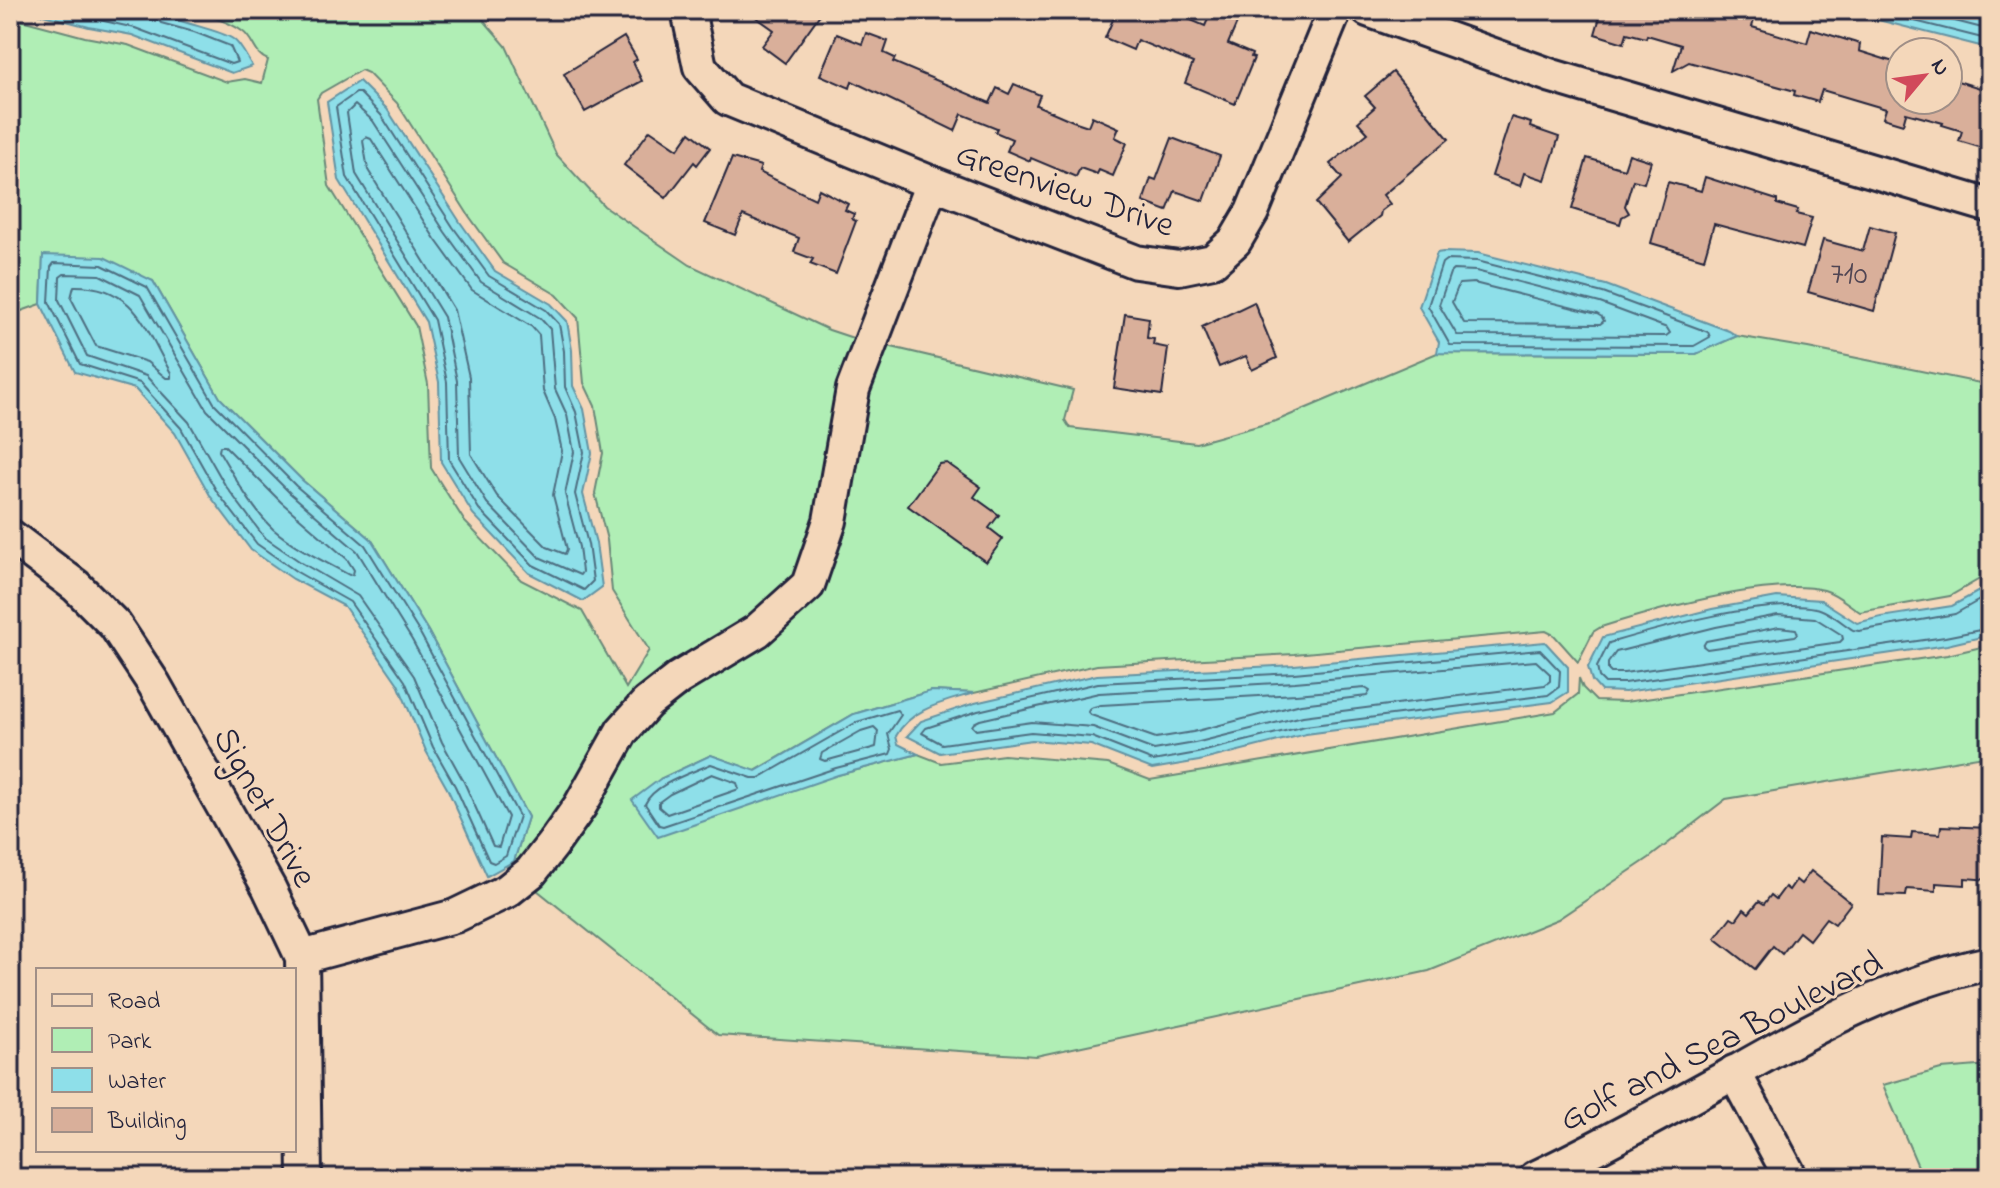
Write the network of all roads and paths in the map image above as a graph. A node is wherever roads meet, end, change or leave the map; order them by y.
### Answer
1 (694, 10) edge
2 (1335, 10) edge
3 (1368, 10) edge
4 (932, 183) junction
5 (1990, 206) edge
6 (10, 536) edge
7 (302, 957) junction
8 (1990, 963) edge
9 (1734, 1072) junction
10 (305, 1178) edge
11 (1535, 1178) edge
12 (1791, 1178) edge

1 - 4 street, Greenview Drive
2 - 4 street, Greenview Drive
3 - 5 street
4 - 7 street
6 - 7 street, Signet Drive
7 - 10 street, Signet Drive
8 - 9 street, Golf and Sea Boulevard
9 - 11 street, Golf and Sea Boulevard
9 - 12 street

